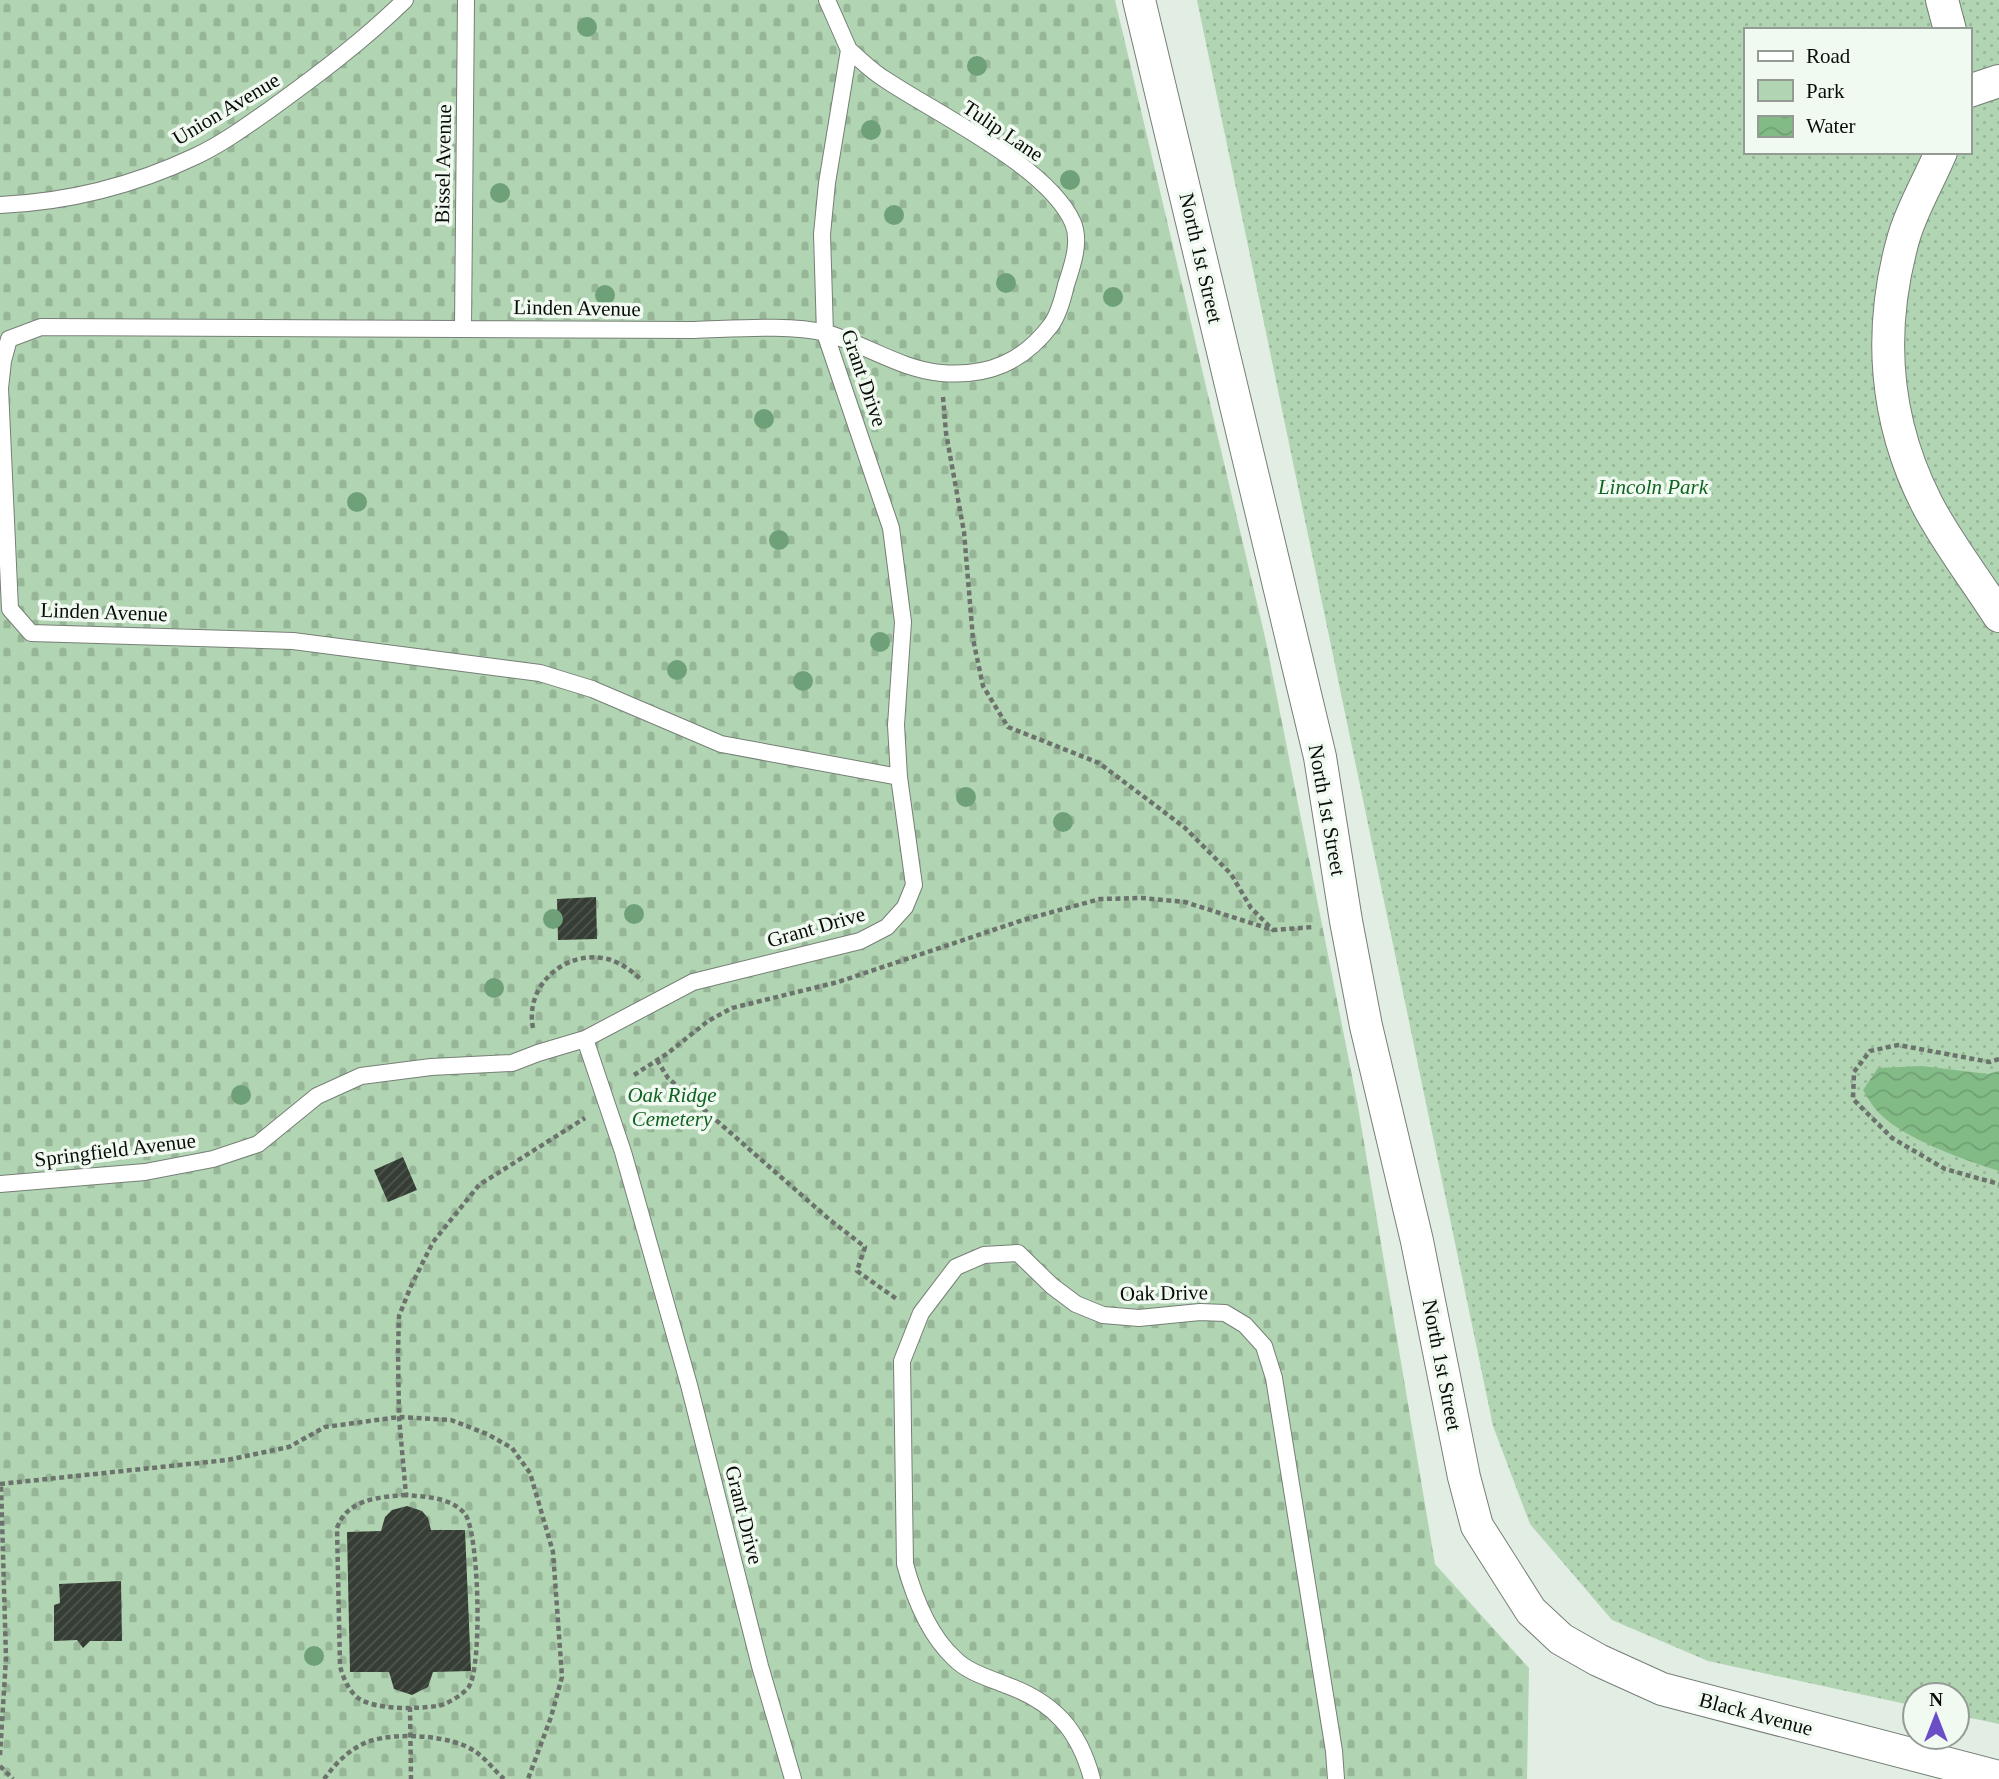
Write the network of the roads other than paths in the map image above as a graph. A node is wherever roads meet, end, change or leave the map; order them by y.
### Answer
1 (405, 0) edge
2 (466, 0) edge
3 (827, 0) edge
4 (1139, 0) edge
5 (1942, 0) edge
6 (1949, 28) edge
7 (849, 50) junction
8 (1999, 81) edge
9 (1971, 90) edge
10 (1940, 154) edge
11 (0, 205) edge
12 (463, 327) junction
13 (825, 333) junction
14 (1999, 616) edge
15 (899, 777) junction
16 (585, 1039) junction
17 (0, 1184) edge
18 (1531, 1611) joint
19 (1999, 1777) edge
20 (793, 1779) edge
21 (1092, 1779) edge
22 (1336, 1779) edge

1 - 11 lane, Union Avenue
2 - 12 lane, Bissel Avenue
3 - 7 lane
4 - 18 street, North 1st Street
5 - 6 street
7 - 13 lane, Grant Drive
7 - 13 lane, Tulip Lane
8 - 9 street
10 - 14 street
12 - 13 lane, Linden Avenue
12 - 15 lane, Linden Avenue
13 - 15 lane, Grant Drive
15 - 16 lane, Grant Drive
16 - 17 lane, Springfield Avenue
16 - 20 lane, Grant Drive
18 - 19 street, Black Avenue
21 - 22 lane, Oak Drive

